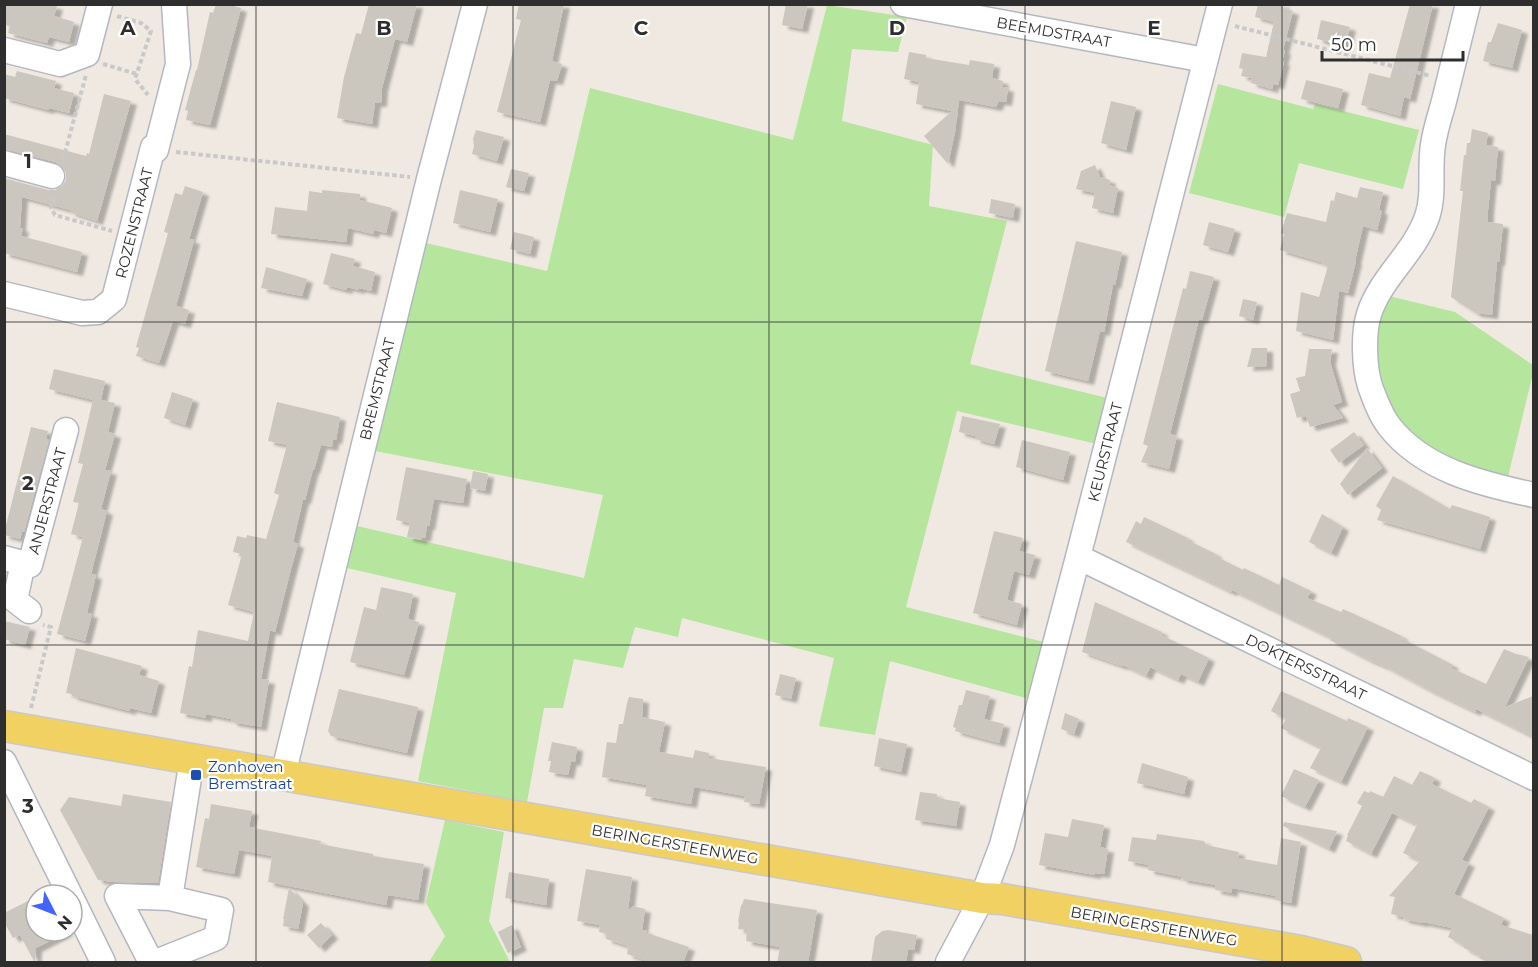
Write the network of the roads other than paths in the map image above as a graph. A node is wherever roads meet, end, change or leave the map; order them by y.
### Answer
1 (174, 4) edge
2 (475, 4) edge
3 (903, 4) edge
4 (1468, 4) edge
5 (100, 7) edge
6 (1217, 13) edge
7 (4, 50) edge
8 (1205, 60) junction
9 (4, 163) edge
10 (56, 177) road end
11 (4, 294) edge
12 (66, 430) dead end
13 (1533, 495) edge
14 (1078, 556) junction
15 (14, 561) edge
16 (29, 611) road end
17 (10, 728) edge
18 (192, 759) junction
19 (4, 762) edge
20 (283, 775) junction
21 (1533, 778) edge
22 (64, 883) edge
23 (170, 898) junction
24 (982, 898) junction
25 (84, 925) edge
26 (101, 961) edge
27 (151, 963) edge
28 (156, 963) edge
29 (948, 963) edge
30 (1346, 963) edge

1 - 11 street, ROZENSTRAAT
2 - 20 street, BREMSTRAAT
3 - 8 street, BEEMDSTRAAT
4 - 13 street
5 - 7 street
6 - 8 street, KEURSTRAAT
8 - 14 street, KEURSTRAAT
9 - 10 street
12 - 15 street, ANJERSTRAAT
14 - 21 street, DOKTERSSTRAAT
14 - 24 street, KEURSTRAAT
15 - 16 street, ANJERSTRAAT
17 - 18 main road, BERINGERSTEENWEG
18 - 20 main road, BERINGERSTEENWEG
18 - 23 street
19 - 22 street
20 - 24 main road, BERINGERSTEENWEG
23 - 27 street
23 - 28 street
24 - 29 street, KEURSTRAAT
24 - 30 main road, BERINGERSTEENWEG
25 - 26 street

